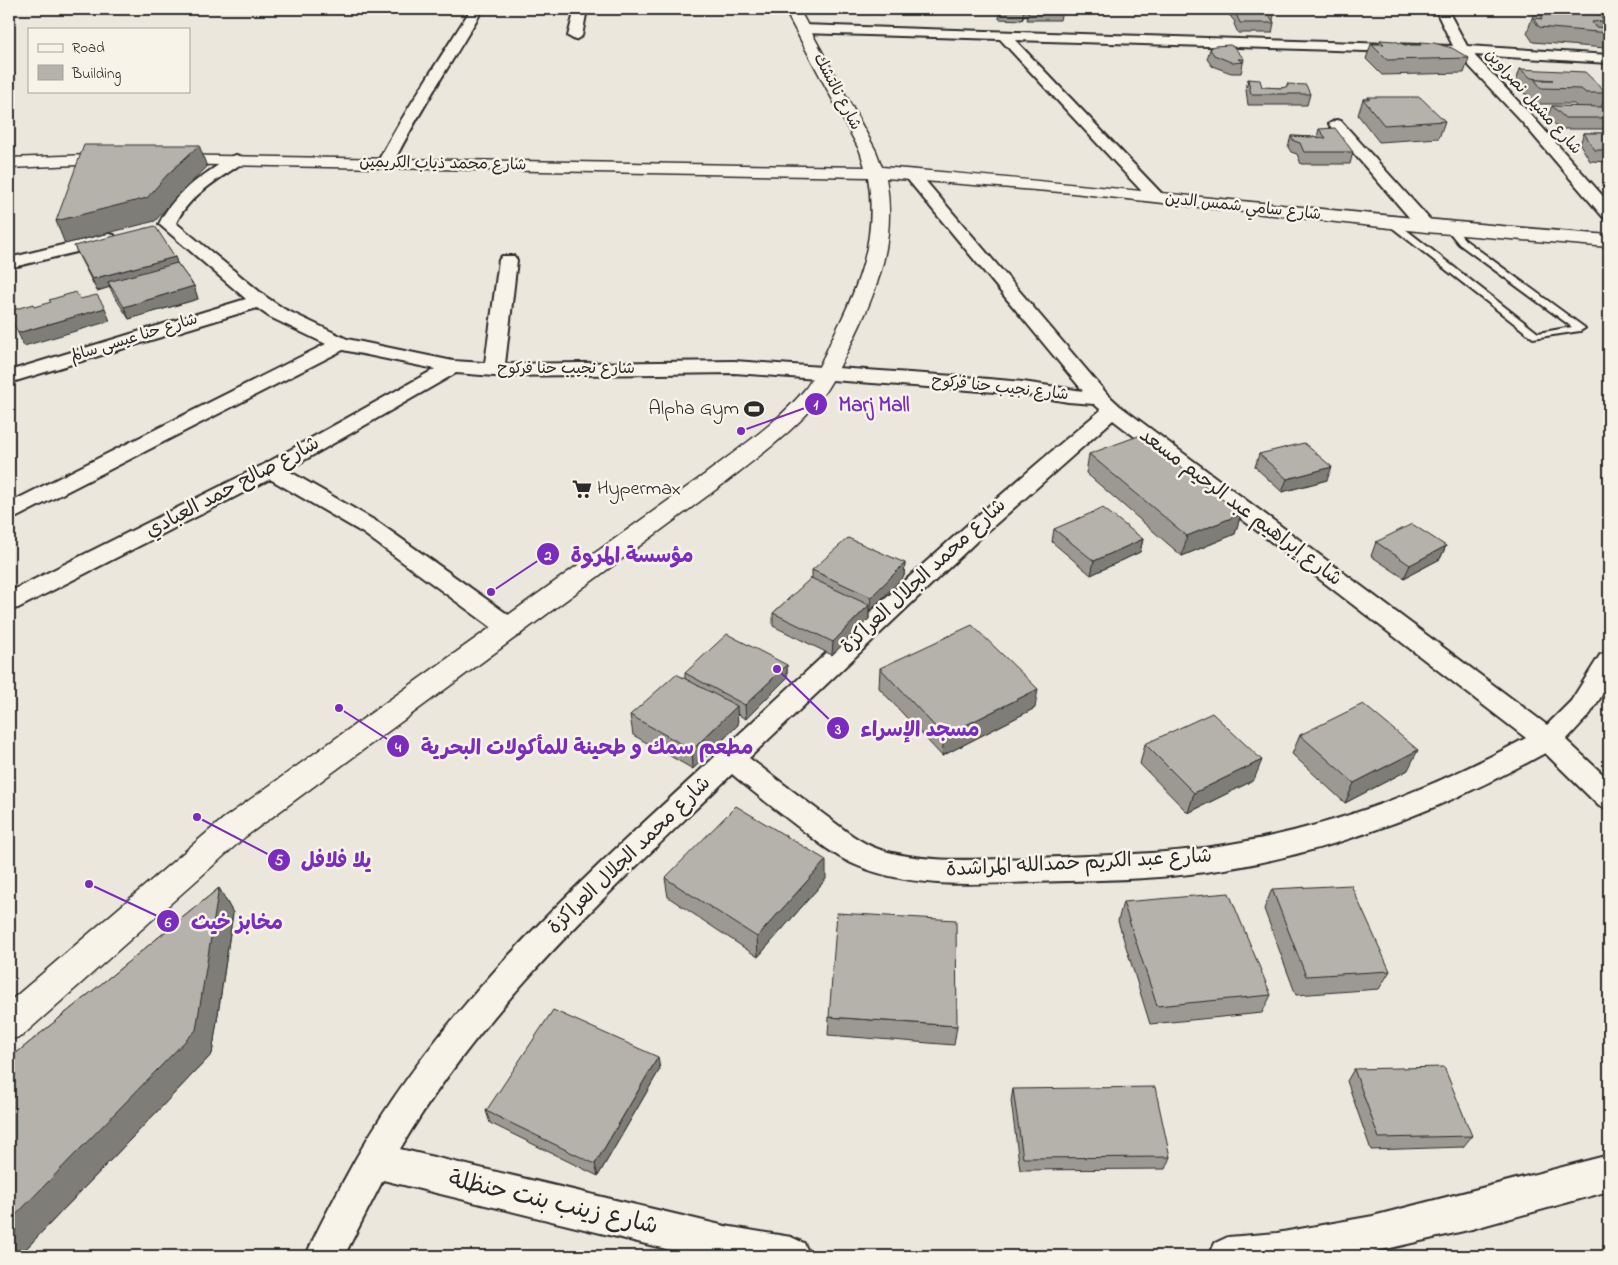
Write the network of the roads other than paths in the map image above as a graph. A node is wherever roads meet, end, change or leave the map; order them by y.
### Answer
1 (477, 9) edge
2 (581, 9) edge
3 (1440, 9) edge
4 (793, 10) edge
5 (802, 28) junction
6 (1003, 35) junction
7 (575, 36) dead end
8 (1462, 50) junction
9 (1609, 59) edge
10 (1336, 124) dead end
11 (134, 159) edge
12 (152, 159) edge
13 (236, 160) junction
14 (9, 163) edge
15 (385, 163) junction
16 (877, 172) junction
17 (912, 175) junction
18 (1156, 197) junction
19 (1609, 213) edge
20 (1392, 223) junction
21 (168, 224) junction
22 (1426, 226) junction
23 (1450, 228) junction
24 (149, 229) edge
25 (121, 236) edge
26 (1609, 241) edge
27 (508, 260) dead end
28 (9, 263) edge
29 (259, 301) junction
30 (341, 344) junction
31 (453, 367) junction
32 (494, 370) junction
33 (825, 374) junction
34 (9, 377) edge
35 (1106, 404) junction
36 (271, 470) junction
37 (9, 512) edge
38 (9, 602) edge
39 (511, 629) junction
40 (1609, 661) edge
41 (1547, 739) junction
42 (731, 759) junction
43 (1609, 798) edge
44 (9, 1024) edge
45 (375, 1162) junction
46 (1609, 1173) edge
47 (325, 1256) edge
48 (791, 1256) edge
49 (1228, 1256) edge

1 - 15 street
2 - 7 street
3 - 8 street, شارع مشيل نصراوين
4 - 5 street, شارع نالتشك
5 - 6 street
5 - 16 street, شارع نالتشك
6 - 8 street
6 - 18 street
8 - 9 street
8 - 19 street, شارع مشيل نصراوين
10 - 22 street
11 - 14 street
12 - 13 street, شارع محمد ذياب الكريمين
13 - 15 street, شارع محمد ذياب الكريمين
13 - 21 street
15 - 16 street, شارع محمد ذياب الكريمين
16 - 17 street, شارع سامي شمس الدين
16 - 33 street, شارع نالتشك
17 - 18 street, شارع سامي شمس الدين
17 - 35 street, شارع إبراهيم عبد الرحيم مسعد
18 - 20 street, شارع سامي شمس الدين
20 - 22 street, شارع سامي شمس الدين
20 - 23 lane
21 - 24 street
21 - 29 street, شارع نجيب حنا فركوح
22 - 23 street, شارع سامي شمس الدين
23 - 26 street, شارع سامي شمس الدين
25 - 28 street
27 - 32 street
29 - 30 street, شارع نجيب حنا فركوح
29 - 34 street, شارع حنا عيسى سالم
30 - 31 street, شارع نجيب حنا فركوح
30 - 37 street
31 - 32 street, شارع نجيب حنا فركوح
31 - 36 street, شارع صالح حمد العبادي
32 - 33 street, شارع نجيب حنا فركوح
33 - 35 street, شارع نجيب حنا فركوح
33 - 39 street, شارع نالتشك
35 - 41 street, شارع إبراهيم عبد الرحيم مسعد
35 - 42 street, شارع محمد الجلال العراكزة
36 - 38 street, شارع صالح حمد العبادي
36 - 39 street
39 - 44 street, شارع نالتشك
40 - 41 street, شارع عبد الكريم حمدالله المراشدة
41 - 42 street, شارع عبد الكريم حمدالله المراشدة
41 - 43 street, شارع إبراهيم عبد الرحيم مسعد
42 - 45 street, شارع محمد الجلال العراكزة
45 - 47 street, شارع محمد الجلال العراكزة
45 - 48 street, شارع زينب بنت حنظلة
46 - 49 street

